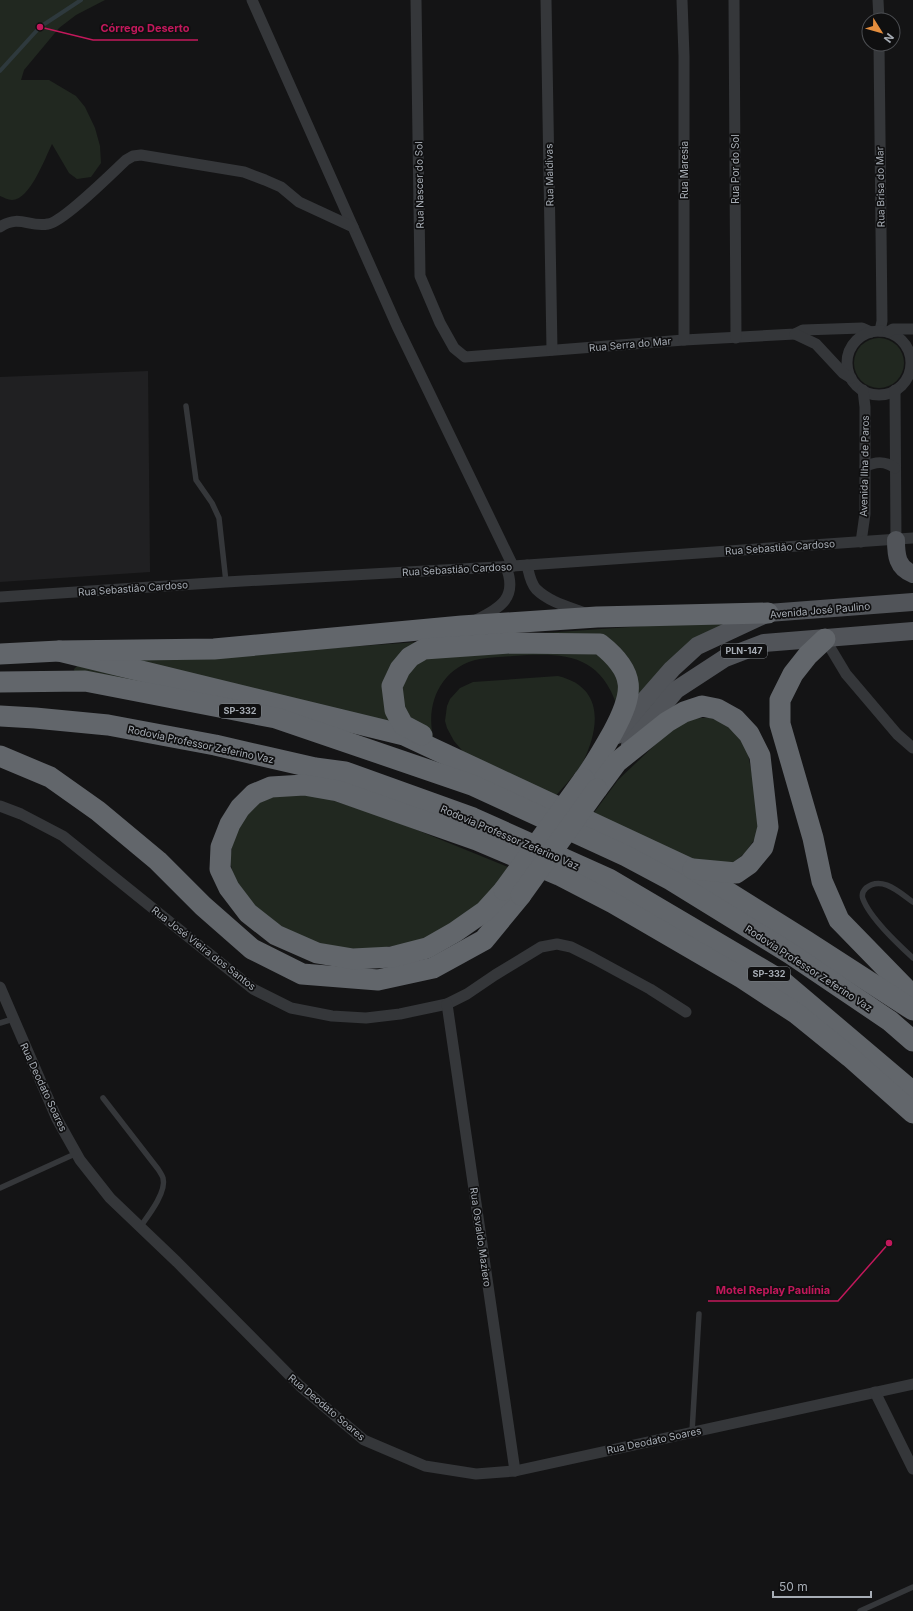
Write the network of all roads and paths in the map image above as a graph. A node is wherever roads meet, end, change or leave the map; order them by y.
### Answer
1 (252, 0) edge
2 (416, 0) edge
3 (546, 0) edge
4 (682, 0) edge
5 (734, 0) edge
6 (878, 0) edge
7 (879, 12) edge
8 (879, 52) edge
9 (353, 226) junction
10 (0, 227) edge
11 (913, 329) edge
12 (880, 331) junction
13 (795, 334) junction
14 (736, 338) junction
15 (684, 340) junction
16 (552, 350) junction
17 (465, 356) joint
18 (910, 377) edge
19 (851, 378) junction
20 (863, 390) junction
21 (895, 390) junction
22 (186, 406) dead end
23 (865, 467) junction
24 (895, 468) junction
25 (904, 539) edge
26 (861, 542) junction
27 (527, 565) junction
28 (509, 566) junction
29 (913, 574) edge
30 (226, 582) junction
31 (0, 597) edge
32 (913, 602) edge
33 (768, 613) junction
34 (597, 617) junction
35 (462, 626) junction
36 (913, 632) edge
37 (825, 639) junction
38 (59, 650) junction
39 (0, 654) edge
40 (0, 682) edge
41 (0, 716) edge
42 (913, 748) edge
43 (617, 762) junction
44 (6, 763) edge
45 (466, 764) junction
46 (592, 777) junction
47 (0, 806) edge
48 (691, 869) junction
49 (512, 893) junction
50 (913, 902) edge
51 (913, 958) edge
52 (0, 987) edge
53 (913, 996) edge
54 (447, 1004) junction
55 (913, 1010) edge
56 (686, 1012) dead end
57 (13, 1019) junction
58 (0, 1022) edge
59 (913, 1041) edge
60 (913, 1092) edge
61 (103, 1098) dead end
62 (913, 1113) edge
63 (77, 1153) junction
64 (0, 1188) edge
65 (140, 1227) junction
66 (699, 1314) dead end
67 (913, 1384) edge
68 (875, 1392) junction
69 (692, 1432) junction
70 (913, 1469) edge
71 (514, 1471) junction
72 (913, 1587) edge
73 (860, 1611) edge

1 - 9 street
2 - 17 street, Rua Nascer do Sol
3 - 16 street, Rua Maldivas
4 - 15 street, Rua Maresia
5 - 14 street, Rua Por do Sol
6 - 7 street
8 - 12 street, Rua Brisa do Mar
9 - 10 street
9 - 28 street
11 - 12 street, Rua Serra do Mar
12 - 13 street, Rua Serra do Mar
12 - 18 street
12 - 19 street
13 - 14 street, Rua Serra do Mar
13 - 19 street, Rua Serra do Mar
14 - 15 street, Rua Serra do Mar
15 - 16 street, Rua Serra do Mar
16 - 17 street, Rua Serra do Mar
18 - 21 street
19 - 20 street
20 - 21 street
20 - 23 street, Avenida Ilha de Paros
21 - 24 street
22 - 30 lane
23 - 24 street
23 - 26 street, Avenida Ilha de Paros
24 - 25 street
25 - 26 street, Rua Sebastião Cardoso
25 - 29 main road
26 - 27 street, Rua Sebastião Cardoso
27 - 28 street, Rua Sebastião Cardoso
27 - 34 street
28 - 30 street, Rua Sebastião Cardoso
28 - 35 street
30 - 31 street, Rua Sebastião Cardoso
32 - 33 main road, Avenida José Paulino
33 - 34 highway
33 - 46 main road, Avenida José Paulino
34 - 35 highway
35 - 38 highway
36 - 37 main road, PLN-147
37 - 42 street
37 - 43 main road, PLN-147
37 - 53 highway
38 - 39 highway
38 - 45 highway
40 - 59 highway, Rodovia Professor Zeferino Vaz / SP-332
41 - 60 highway, Rodovia Professor Zeferino Vaz / SP-332
43 - 46 highway
43 - 48 highway
44 - 49 highway
45 - 46 highway
45 - 48 highway
46 - 49 highway, bridge
47 - 54 street, Rua José Vieira dos Santos
48 - 55 highway
49 - 62 highway
50 - 51 lane
52 - 57 street, Rua Deodato Soares
54 - 56 street, Rua José Vieira dos Santos
54 - 71 street, Rua Osvaldo Maziero
57 - 58 lane
57 - 63 street, Rua Deodato Soares
61 - 65 lane
63 - 64 lane
63 - 65 street, Rua Deodato Soares
65 - 71 street, Rua Deodato Soares
66 - 69 lane
67 - 68 street, Rua Deodato Soares
68 - 69 street, Rua Deodato Soares
68 - 70 street
69 - 71 street, Rua Deodato Soares
72 - 73 lane

